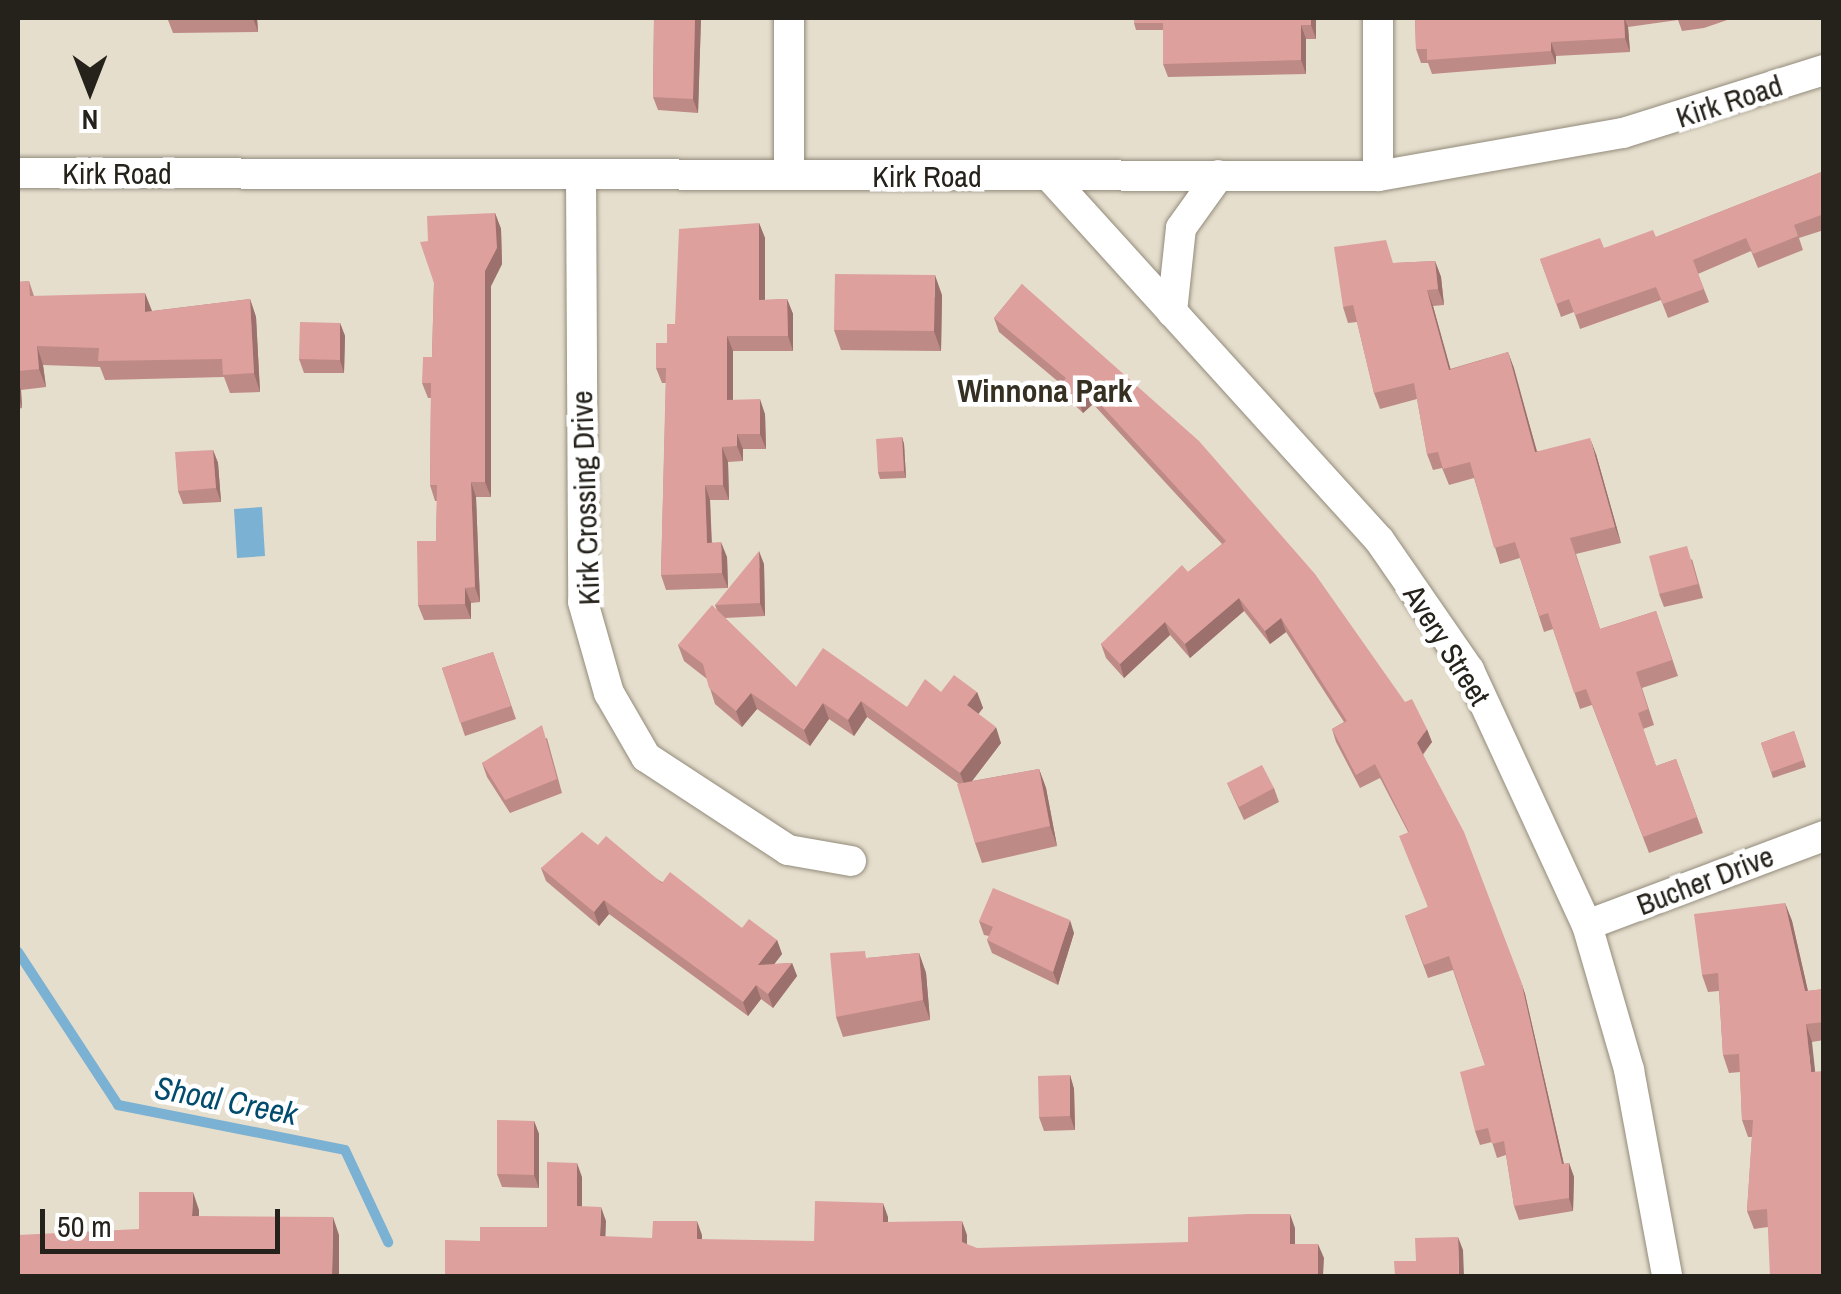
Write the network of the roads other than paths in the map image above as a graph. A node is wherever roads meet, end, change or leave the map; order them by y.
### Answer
1 (790, 18) edge
2 (1378, 18) edge
3 (1824, 70) edge
4 (18, 173) edge
5 (580, 174) junction
6 (790, 175) junction
7 (1219, 175) junction
8 (1378, 176) junction
9 (1050, 177) junction
10 (1172, 312) junction
11 (1824, 836) edge
12 (851, 861) dead end
13 (1587, 924) junction
14 (1667, 1276) edge

1 - 6 street
2 - 8 street
3 - 8 street, Kirk Road
4 - 5 street, Kirk Road
5 - 6 street, Kirk Road
5 - 12 street, Kirk Crossing Drive
6 - 9 street, Kirk Road
7 - 8 street, Kirk Road
7 - 9 street, Kirk Road
7 - 10 street
9 - 10 street, Avery Street
10 - 13 street, Avery Street
11 - 13 street, Bucher Drive
13 - 14 street, Avery Street

